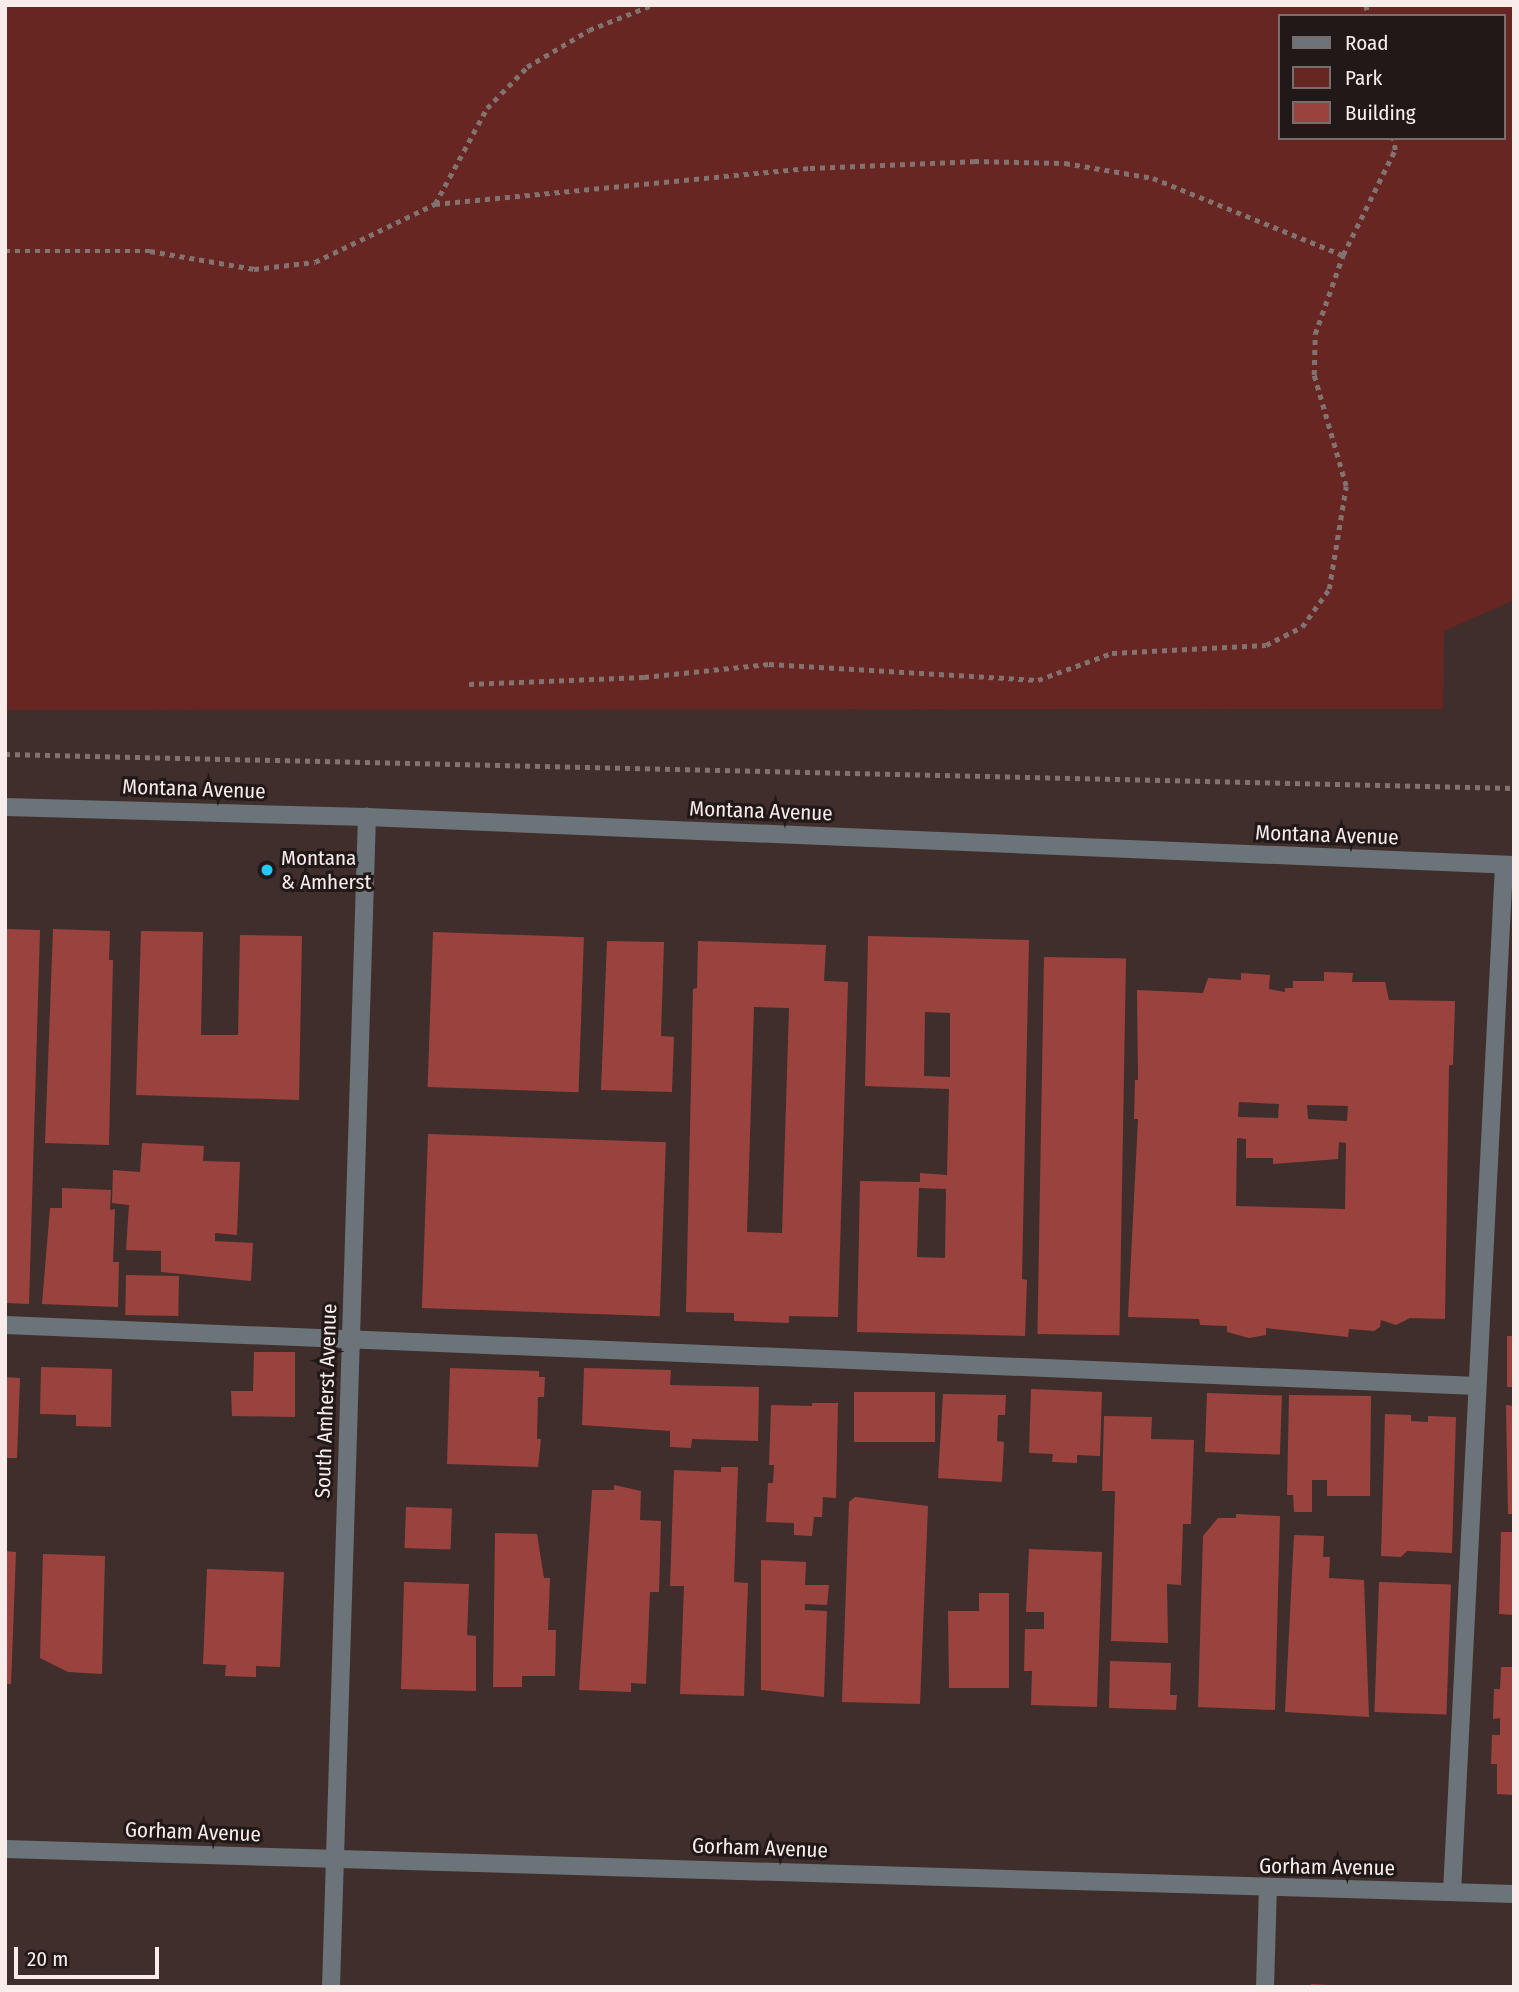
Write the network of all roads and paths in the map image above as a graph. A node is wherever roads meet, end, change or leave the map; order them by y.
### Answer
1 (652, 5) edge
2 (1393, 140) edge
3 (435, 204) junction
4 (5, 251) edge
5 (1343, 255) junction
6 (469, 684) dead end
7 (5, 754) edge
8 (1514, 788) edge
9 (5, 807) edge
10 (367, 817) junction
11 (1509, 865) edge
12 (5, 1325) edge
13 (351, 1338) junction
14 (1477, 1386) junction
15 (5, 1849) edge
16 (335, 1859) junction
17 (1268, 1888) junction
18 (1452, 1892) junction
19 (1514, 1894) edge
20 (331, 1987) edge
21 (1265, 1987) edge

1 - 3 path
2 - 5 path
3 - 4 path
3 - 5 path
5 - 6 path
7 - 8 path
9 - 10 street, Montana Avenue
10 - 11 street, Montana Avenue
10 - 13 street, South Amherst Avenue
11 - 14 street
12 - 13 street
13 - 14 street
13 - 16 street, South Amherst Avenue
14 - 18 street
15 - 16 street, Gorham Avenue
16 - 17 street, Gorham Avenue
16 - 20 street, South Amherst Avenue
17 - 18 street, Gorham Avenue
17 - 21 street
18 - 19 street, Gorham Avenue

